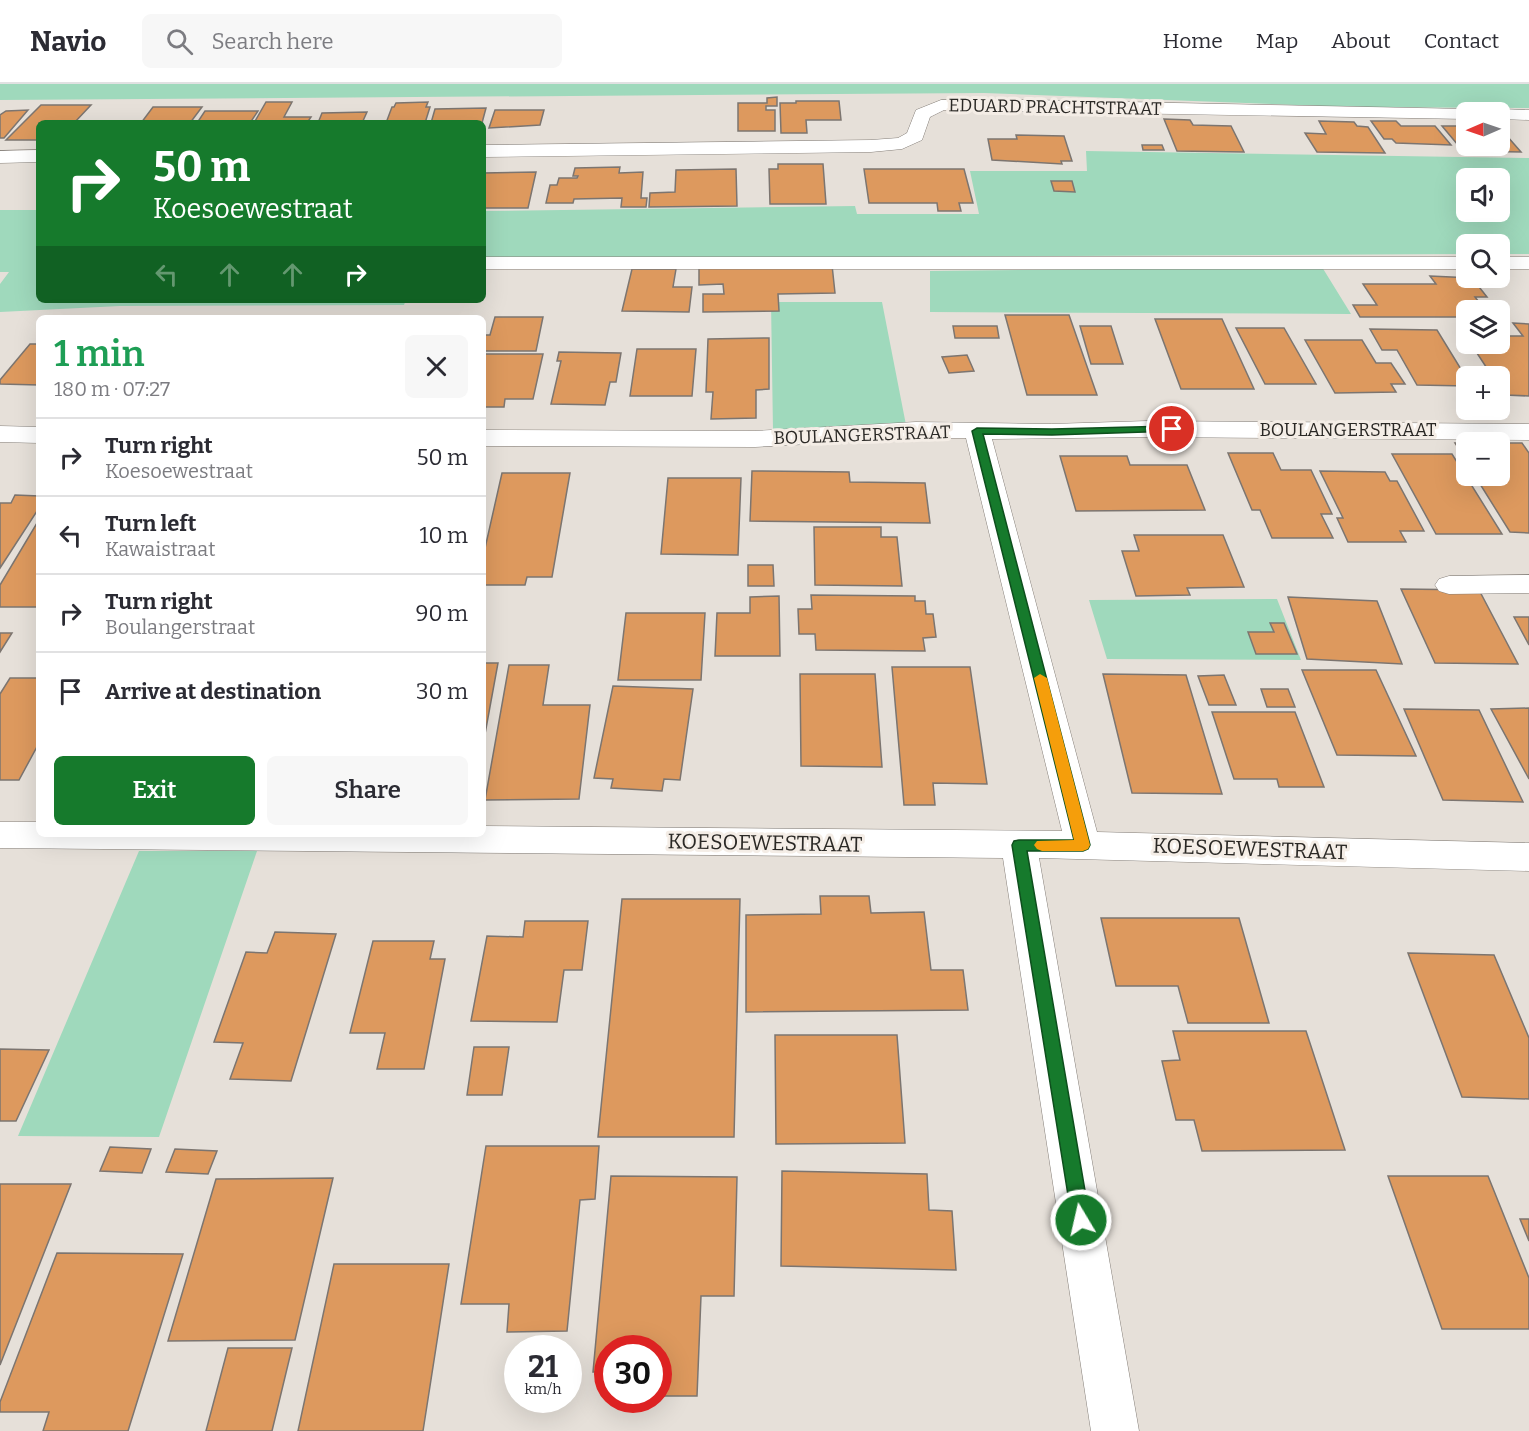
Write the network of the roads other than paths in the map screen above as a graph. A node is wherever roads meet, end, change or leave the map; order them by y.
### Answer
1 (1456, 114) edge
2 (1510, 114) edge
3 (1529, 115) edge
4 (486, 151) edge
5 (36, 156) edge
6 (0, 157) edge
7 (486, 263) edge
8 (1456, 263) edge
9 (1510, 263) edge
10 (1529, 263) edge
11 (977, 431) junction
12 (1529, 432) edge
13 (0, 434) edge
14 (36, 435) edge
15 (486, 438) edge
16 (1529, 584) edge
17 (1449, 585) dead end
18 (0, 835) edge
19 (36, 835) edge
20 (204, 837) edge
21 (1019, 845) junction
22 (1083, 845) junction
23 (1529, 857) edge
24 (1115, 1431) edge

1 - 4 street, EDUARD PRACHTSTRAAT
2 - 3 street
5 - 6 street
7 - 8 street
9 - 10 street
11 - 12 street, BOULANGERSTRAAT
11 - 15 street, BOULANGERSTRAAT
11 - 22 street
13 - 14 street
16 - 17 street
18 - 19 street, KOESOEWESTRAAT
20 - 21 street, KOESOEWESTRAAT
21 - 22 street, KOESOEWESTRAAT
21 - 24 street
22 - 23 street, KOESOEWESTRAAT

